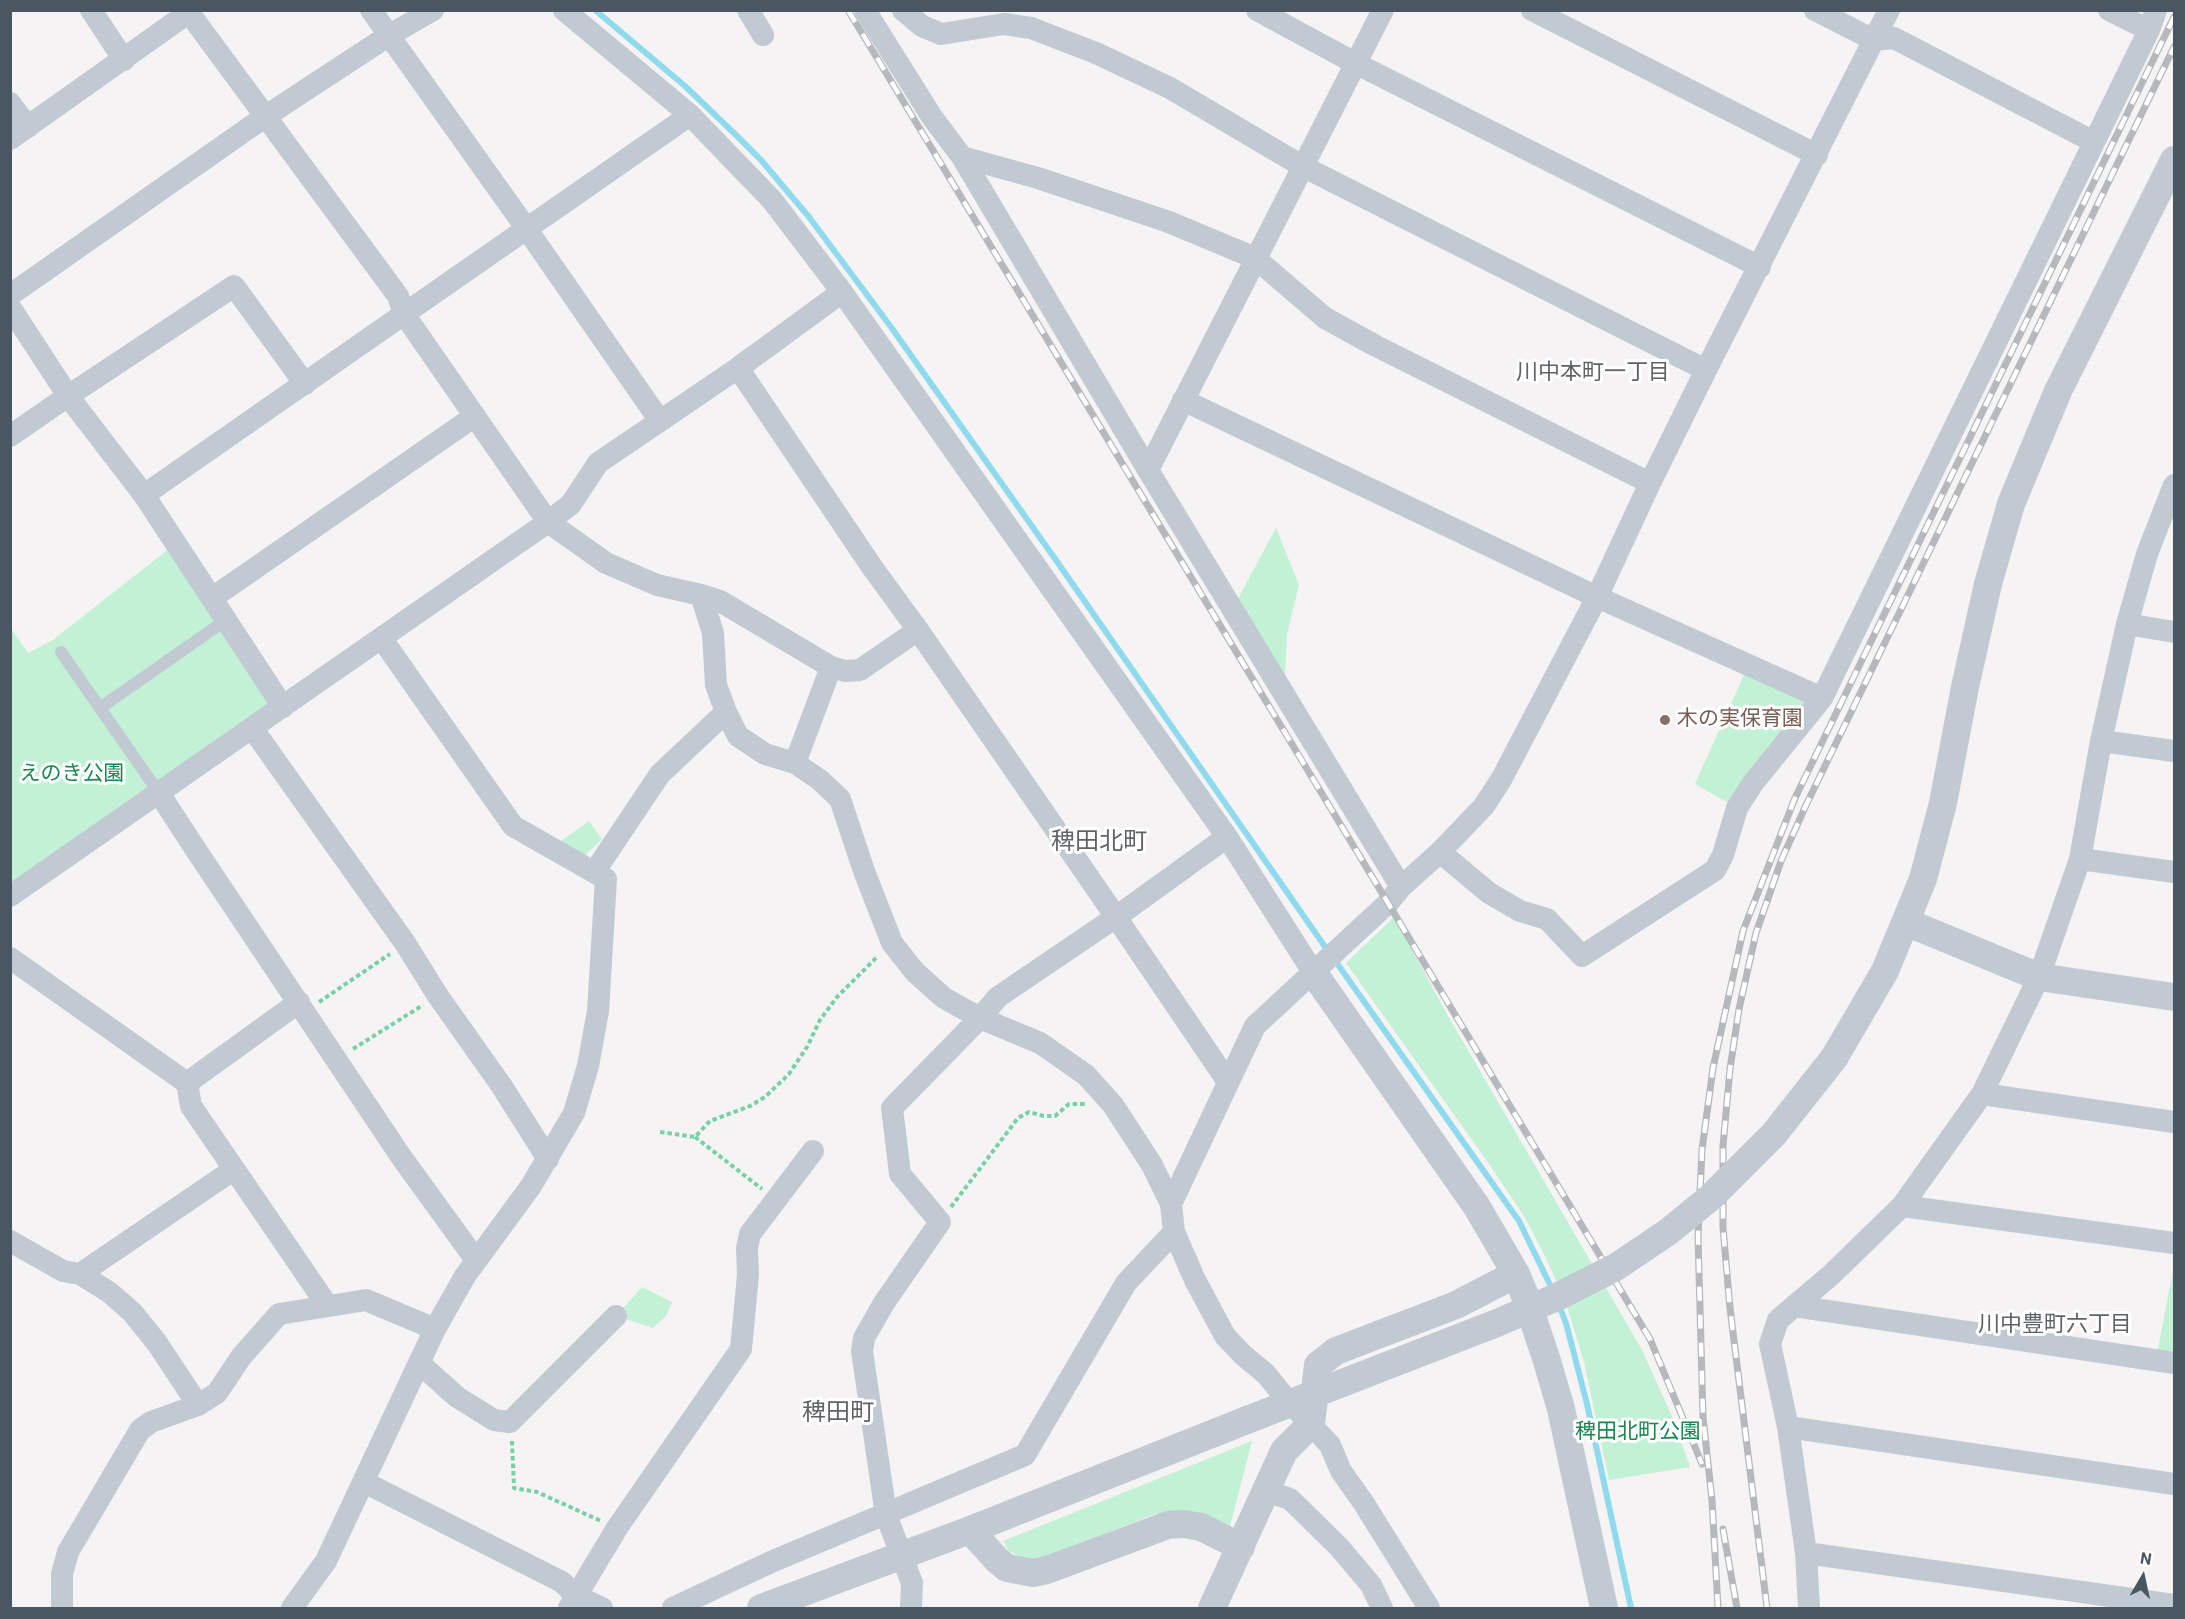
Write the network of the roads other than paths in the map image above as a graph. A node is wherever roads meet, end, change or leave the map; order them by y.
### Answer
1 (91, 10) edge
2 (371, 10) edge
3 (434, 10) edge
4 (564, 10) edge
5 (748, 10) edge
6 (903, 10) edge
7 (1257, 10) edge
8 (1383, 10) edge
9 (1532, 10) edge
10 (1815, 10) edge
11 (1889, 10) edge
12 (2109, 10) edge
13 (865, 11) edge
14 (188, 12) edge
15 (2152, 20) edge
16 (763, 35) dead end
17 (388, 36) junction
18 (1874, 40) junction
19 (124, 60) junction
20 (1355, 63) junction
21 (10, 103) edge
22 (690, 115) junction
23 (266, 116) junction
24 (19, 133) edge
25 (2094, 142) junction
26 (1817, 155) junction
27 (962, 157) junction
28 (2175, 160) edge
29 (1302, 166) junction
30 (526, 228) junction
31 (1255, 258) junction
32 (1760, 267) junction
33 (842, 292) junction
34 (10, 295) edge
35 (10, 307) edge
36 (404, 314) junction
37 (738, 368) junction
38 (1706, 370) junction
39 (305, 384) junction
40 (68, 396) junction
41 (1183, 400) junction
42 (475, 417) junction
43 (660, 421) junction
44 (10, 436) edge
45 (1148, 470) junction
46 (1650, 483) junction
47 (2175, 485) edge
48 (144, 495) junction
49 (2169, 511) edge
50 (548, 522) junction
51 (701, 595) junction
52 (1598, 597) junction
53 (212, 598) junction
54 (226, 620) junction
55 (2127, 624) junction
56 (918, 630) junction
57 (2175, 632) edge
58 (382, 639) junction
59 (61, 652) dead end
60 (831, 667) junction
61 (1822, 698) junction
62 (283, 707) junction
63 (100, 708) junction
64 (726, 712) junction
65 (252, 728) junction
66 (2101, 741) junction
67 (2175, 751) edge
68 (795, 763) junction
69 (159, 793) junction
70 (1227, 837) junction
71 (1440, 852) junction
72 (2080, 859) junction
73 (595, 871) junction
74 (2175, 872) edge
75 (1401, 887) junction
76 (10, 896) edge
77 (1116, 917) junction
78 (1906, 922) junction
79 (10, 958) edge
80 (1318, 968) junction
81 (2039, 977) junction
82 (2175, 997) edge
83 (299, 1002) junction
84 (980, 1018) junction
85 (1228, 1082) junction
86 (187, 1083) junction
87 (1982, 1094) junction
88 (2175, 1122) edge
89 (813, 1151) dead end
90 (548, 1159) junction
91 (233, 1170) junction
92 (1171, 1204) junction
93 (1902, 1206) junction
94 (1174, 1232) junction
95 (10, 1241) edge
96 (2175, 1244) edge
97 (476, 1260) junction
98 (80, 1274) junction
99 (1516, 1274) junction
100 (327, 1305) junction
101 (1794, 1306) junction
102 (616, 1316) dead end
103 (435, 1329) junction
104 (419, 1363) junction
105 (2175, 1363) edge
106 (198, 1405) junction
107 (1311, 1424) junction
108 (1788, 1427) junction
109 (364, 1482) junction
110 (2175, 1484) edge
111 (1266, 1491) junction
112 (886, 1515) junction
113 (970, 1530) junction
114 (1241, 1547) junction
115 (1806, 1553) junction
116 (573, 1602) edge
117 (2175, 1605) edge
118 (62, 1608) edge
119 (292, 1608) edge
120 (603, 1608) edge
121 (673, 1608) edge
122 (761, 1608) edge
123 (911, 1608) edge
124 (1212, 1608) edge
125 (1382, 1608) edge
126 (1429, 1608) edge
127 (1604, 1608) edge
128 (1809, 1608) edge

1 - 19 street
2 - 17 street
3 - 17 street
4 - 22 street
5 - 16 street
6 - 29 street
7 - 20 street
8 - 20 street
9 - 26 street
10 - 18 street
11 - 18 street
12 - 15 street
13 - 27 street
14 - 19 street
14 - 23 street
15 - 25 street
17 - 23 street
17 - 30 street
18 - 25 street
18 - 26 street
19 - 24 street
20 - 29 street
20 - 32 street
21 - 24 street
22 - 30 street
22 - 33 street
23 - 34 street
23 - 36 street
25 - 61 street
26 - 32 street
27 - 31 street
27 - 45 street
28 - 78 street
29 - 31 street
29 - 38 street
30 - 36 street
30 - 43 street
31 - 41 street
31 - 46 street
32 - 38 street
33 - 37 street
33 - 70 street
35 - 40 street
36 - 39 street
36 - 42 street
37 - 43 street
37 - 56 street
38 - 46 street
39 - 40 street
39 - 48 street
40 - 44 street
40 - 48 street
41 - 45 street
41 - 52 street
42 - 50 street
42 - 53 street
43 - 50 street
45 - 75 street
46 - 52 street
47 - 49 street
48 - 53 street
49 - 55 street
50 - 51 street
50 - 58 street
51 - 60 street
51 - 64 street
52 - 61 street
52 - 71 street
53 - 54 street
54 - 62 street
54 - 63 lane
55 - 57 street
55 - 66 street
56 - 60 street
56 - 77 street
58 - 62 street
58 - 73 street
59 - 63 lane
60 - 68 street
61 - 71 street
62 - 65 street
63 - 69 lane
64 - 68 street
64 - 73 street
65 - 69 street
65 - 90 street
66 - 67 street
66 - 72 street
68 - 84 street
69 - 76 street
69 - 83 street
70 - 77 street
70 - 80 street
71 - 75 street
72 - 74 street
72 - 81 street
73 - 90 street
75 - 80 street
77 - 84 street
77 - 85 street
78 - 81 street
78 - 113 street, bridge
79 - 86 street
80 - 85 street
80 - 99 street
81 - 82 street
81 - 87 street
83 - 86 street
83 - 97 street
84 - 92 street
84 - 112 street
85 - 92 street
86 - 91 street
87 - 88 street
87 - 93 street
89 - 116 street
90 - 97 street
91 - 98 street
91 - 100 street
92 - 94 street
93 - 96 street
93 - 101 street
94 - 107 street
94 - 112 street
95 - 98 street
97 - 103 street
98 - 106 street
99 - 107 street
99 - 127 street
100 - 103 street
100 - 106 street
101 - 105 street
101 - 108 street
102 - 104 street
103 - 104 street
104 - 109 street
106 - 118 street
107 - 111 street
107 - 126 street
108 - 110 street
108 - 115 street
109 - 116 street
109 - 119 street
111 - 114 street
111 - 125 street
112 - 121 street
112 - 123 street, bridge
113 - 114 street
113 - 122 street
114 - 124 street
115 - 117 street
115 - 128 street
116 - 120 street

